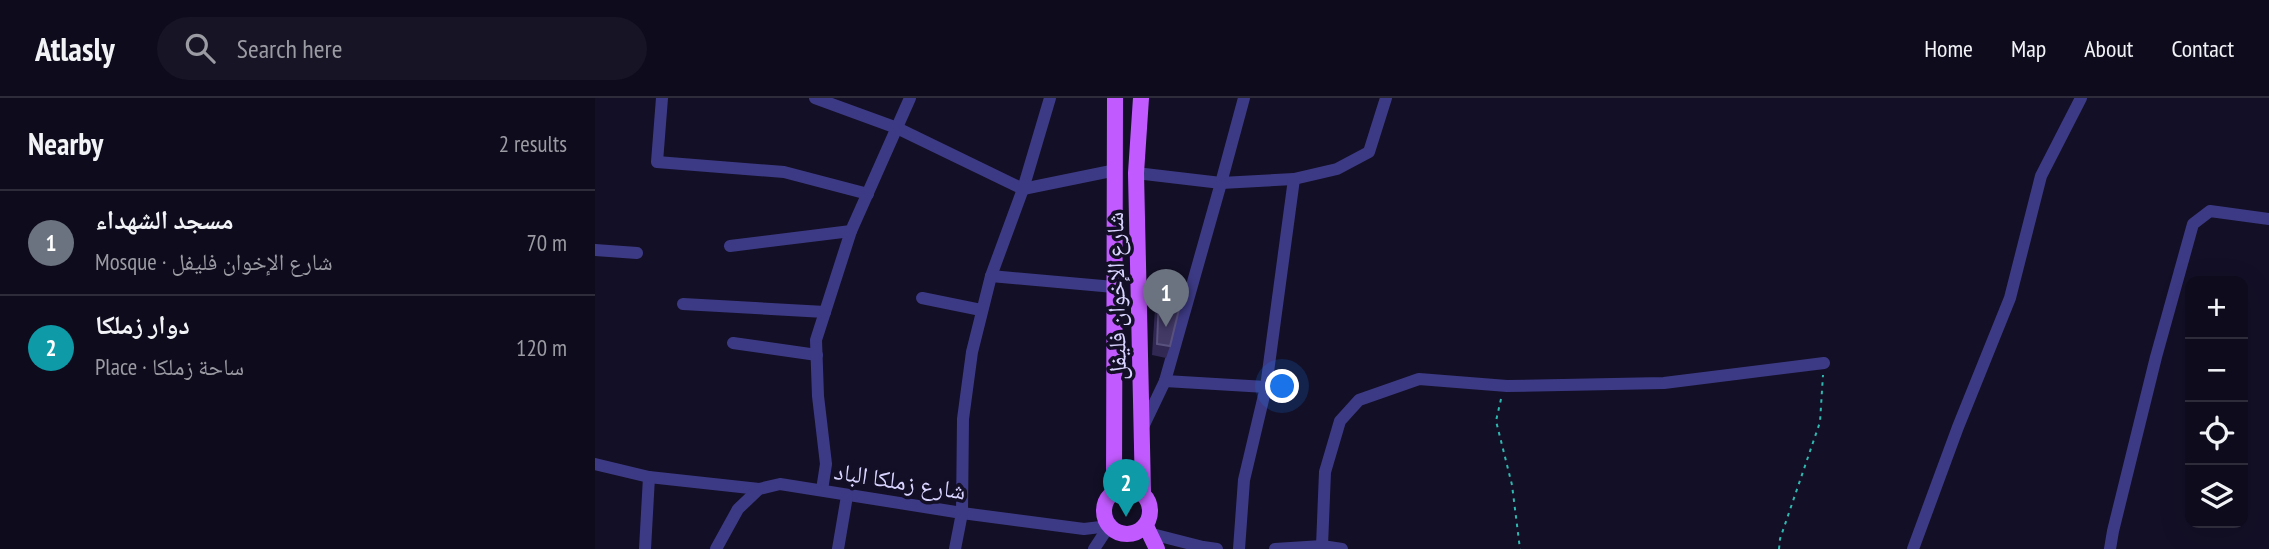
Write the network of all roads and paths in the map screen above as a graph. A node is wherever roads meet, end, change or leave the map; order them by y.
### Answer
1 (662, 98) edge
2 (815, 98) edge
3 (910, 98) edge
4 (1050, 98) edge
5 (1115, 98) edge
6 (1141, 98) edge
7 (1244, 98) edge
8 (1386, 98) edge
9 (2081, 98) edge
10 (897, 128) junction
11 (1116, 170) junction
12 (1136, 173) junction
13 (1294, 179) junction
14 (1221, 183) junction
15 (1023, 189) junction
16 (868, 194) junction
17 (2269, 219) edge
18 (851, 231) junction
19 (730, 246) dead end
20 (595, 250) edge
21 (637, 254) dead end
22 (991, 276) junction
23 (1114, 286) junction
24 (922, 298) dead end
25 (683, 304) dead end
26 (981, 310) junction
27 (825, 312) junction
28 (733, 343) dead end
29 (817, 355) junction
30 (1824, 363) joint
31 (1165, 381) junction
32 (1503, 386) junction
33 (1266, 387) junction
34 (1142, 428) junction
35 (595, 464) edge
36 (649, 477) junction
37 (759, 489) junction
38 (822, 490) junction
39 (1114, 491) junction
40 (1143, 492) junction
41 (846, 496) junction
42 (962, 513) junction
43 (1109, 526) junction
44 (1147, 529) junction
45 (1130, 542) edge
46 (1322, 546) junction
47 (645, 549) edge
48 (716, 549) edge
49 (838, 549) edge
50 (955, 549) edge
51 (1094, 549) edge
52 (1157, 549) edge
53 (1217, 549) edge
54 (1239, 549) edge
55 (1275, 549) edge
56 (1342, 549) edge
57 (1520, 549) edge
58 (1779, 549) edge
59 (1913, 549) edge
60 (2110, 549) edge

1 - 16 street
2 - 10 street
3 - 10 street
4 - 15 street
5 - 11 main road, شارع الإخوان فليفل
6 - 12 main road, شارع الإخوان فليفل
7 - 14 street
8 - 13 street
9 - 59 street
10 - 15 street
10 - 16 street
11 - 15 street
11 - 23 main road, شارع الإخوان فليفل
12 - 14 street
12 - 34 main road, شارع الإخوان فليفل
13 - 14 street
13 - 33 street
14 - 31 street
15 - 22 street
16 - 18 street
17 - 60 street
18 - 19 street
18 - 27 street
20 - 21 street
22 - 23 street
22 - 26 street
23 - 39 main road, شارع الإخوان فليفل
24 - 26 street
25 - 27 street
26 - 42 street
27 - 29 street
28 - 29 street
29 - 38 street
30 - 32 street
30 - 58 path
31 - 33 street
31 - 34 street
32 - 46 street
32 - 57 path
33 - 54 street
34 - 40 main road, شارع الإخوان فليفل
35 - 36 street, شارع زملكا الباد
36 - 37 street, شارع زملكا الباد
36 - 47 street
37 - 38 street, شارع زملكا الباد
37 - 48 street
38 - 41 street, شارع زملكا الباد
39 - 40 main road
39 - 43 main road
40 - 44 main road
41 - 42 street, شارع زملكا الباد
41 - 49 street
42 - 43 street, شارع زملكا الباد
42 - 50 street
43 - 45 main road
43 - 51 street
44 - 45 main road
44 - 52 main road
44 - 53 street
46 - 55 street
46 - 56 street

